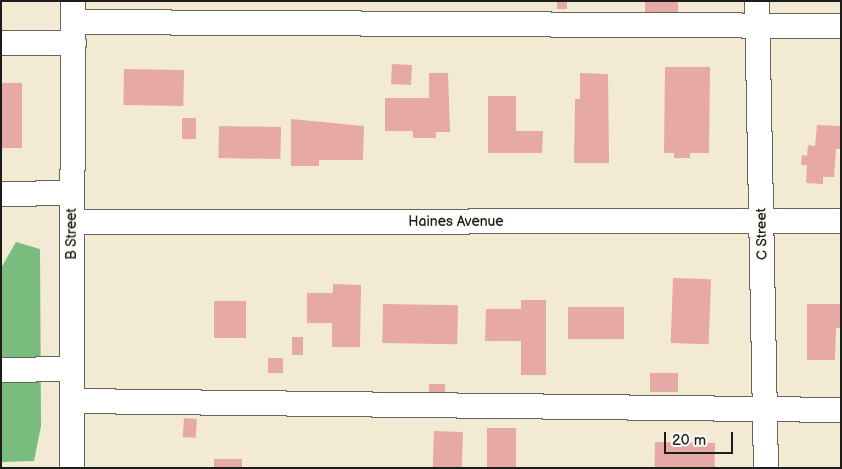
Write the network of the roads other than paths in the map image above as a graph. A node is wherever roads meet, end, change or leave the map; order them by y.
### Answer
1 (757, 1) edge
2 (73, 22) edge
3 (756, 26) junction
4 (841, 26) edge
5 (1, 42) edge
6 (1, 194) edge
7 (72, 194) junction
8 (762, 221) junction
9 (841, 221) edge
10 (72, 222) junction
11 (72, 369) junction
12 (1, 370) edge
13 (72, 401) junction
14 (765, 410) junction
15 (841, 410) edge
16 (72, 468) edge
17 (766, 468) edge

1 - 3 street, C Street
2 - 3 street
2 - 5 street
2 - 7 street, B Street
3 - 4 street
3 - 8 street, C Street
6 - 7 street
7 - 10 street, B Street
8 - 9 street, Haines Avenue
8 - 10 street, Haines Avenue
8 - 14 street, C Street
10 - 11 street, B Street
11 - 12 street
11 - 13 street, B Street
13 - 14 street
13 - 16 street, B Street
14 - 15 street
14 - 17 street, C Street

